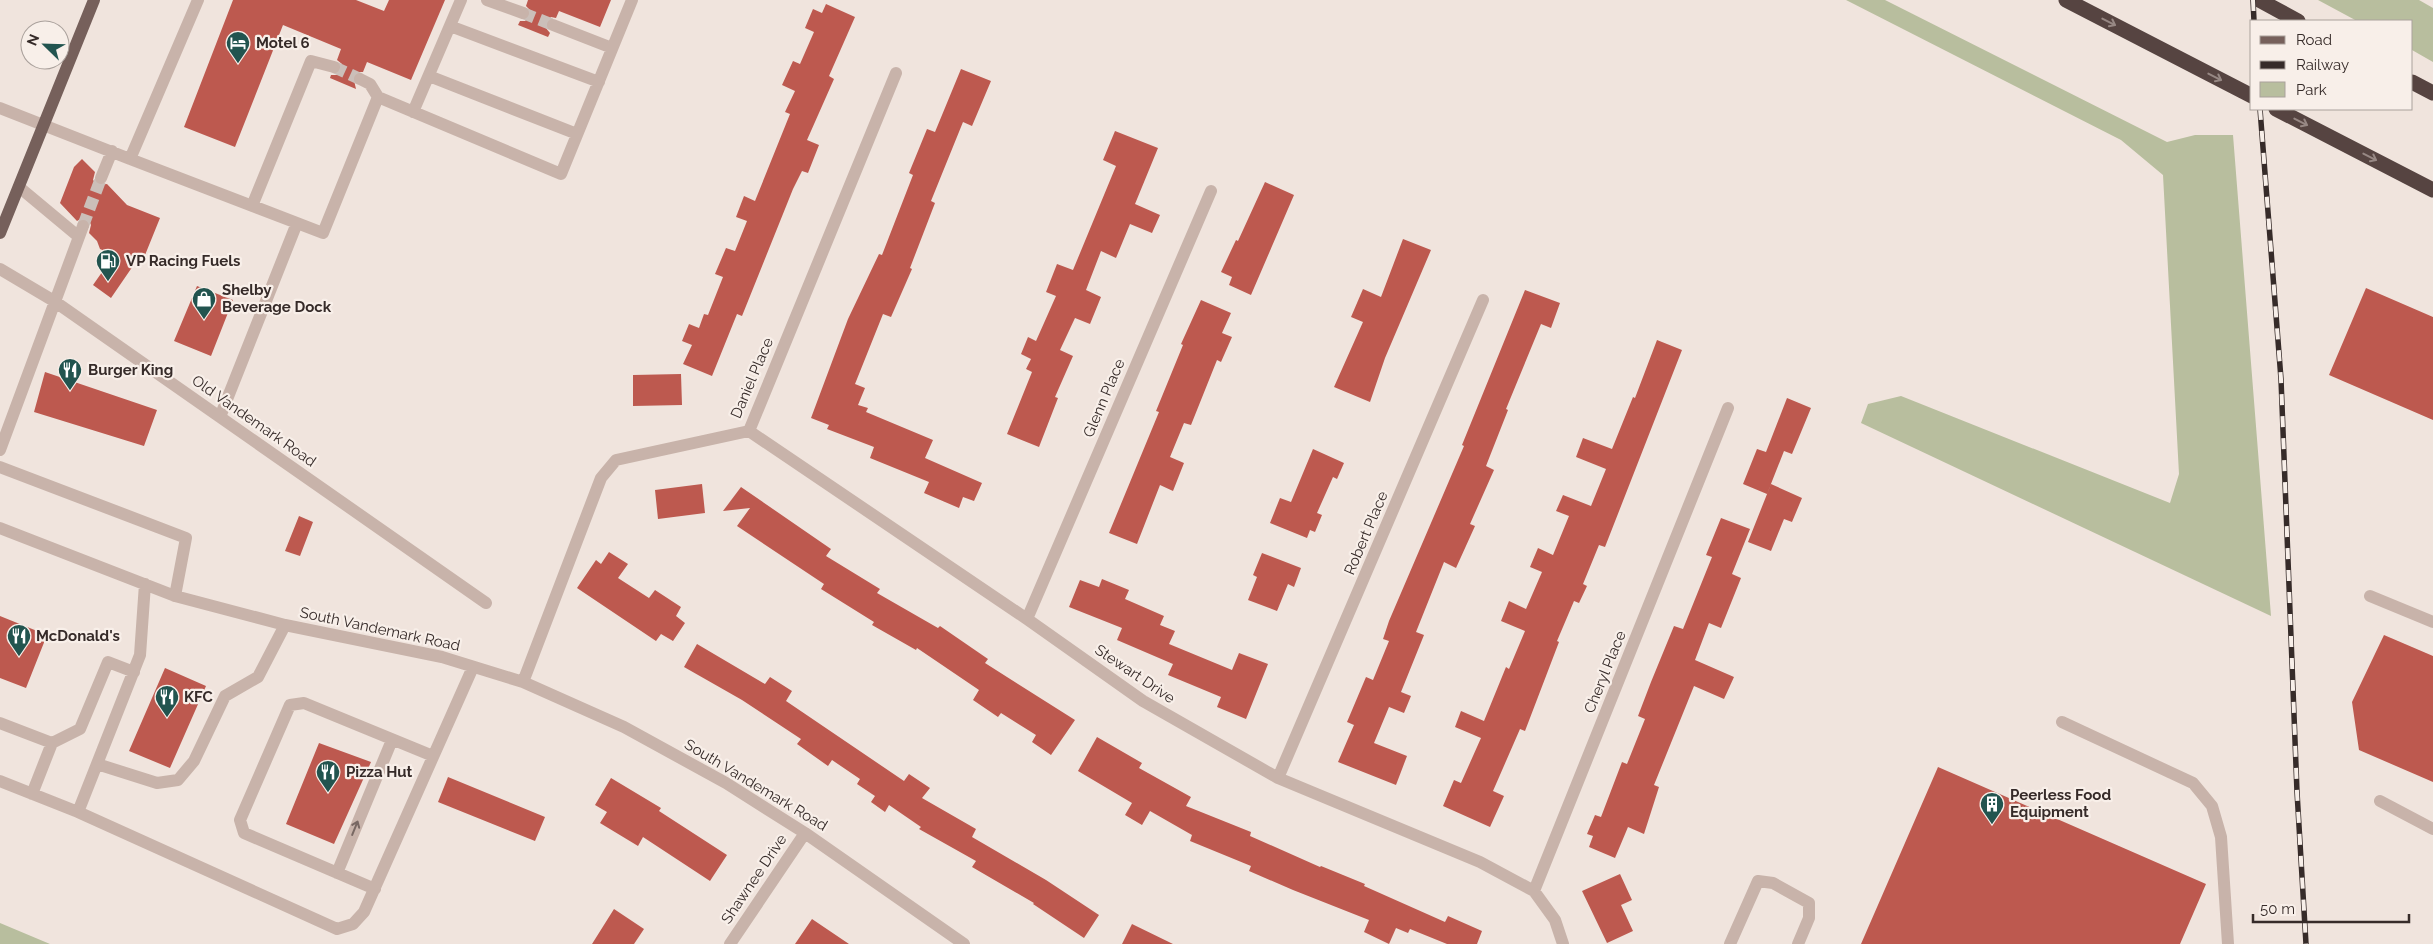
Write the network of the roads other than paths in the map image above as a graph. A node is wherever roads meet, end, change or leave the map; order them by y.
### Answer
1 (94, 0) edge
2 (198, 0) edge
3 (461, 0) edge
4 (487, 0) edge
5 (632, 0) edge
6 (2066, 0) edge
7 (2259, 0) edge
8 (523, 13) tunnel mouth
9 (2296, 20) edge
10 (553, 25) tunnel mouth
11 (450, 26) junction
12 (612, 48) junction
13 (334, 67) tunnel mouth
14 (896, 73) dead end
15 (429, 76) junction
16 (360, 79) tunnel mouth
17 (599, 82) junction
18 (2413, 83) edge
19 (2433, 93) edge
20 (2250, 95) edge
21 (378, 97) junction
22 (0, 108) edge
23 (2278, 110) edge
24 (413, 112) junction
25 (45, 125) junction
26 (577, 134) junction
27 (112, 152) junction
28 (130, 159) junction
29 (102, 178) tunnel mouth
30 (19, 187) junction
31 (2433, 190) edge
32 (1211, 191) dead end
33 (252, 206) junction
34 (297, 223) junction
35 (0, 233) edge
36 (0, 269) edge
37 (1483, 300) dead end
38 (54, 301) junction
39 (1728, 408) dead end
40 (220, 417) junction
41 (749, 431) junction
42 (0, 450) edge
43 (0, 467) edge
44 (0, 528) edge
45 (145, 584) junction
46 (176, 596) junction
47 (2370, 596) dead end
48 (486, 602) dead end
49 (1027, 619) junction
50 (2433, 622) edge
51 (285, 625) junction
52 (473, 667) junction
53 (134, 672) junction
54 (523, 682) junction
55 (2062, 722) dead end
56 (0, 723) edge
57 (392, 740) junction
58 (52, 743) junction
59 (433, 756) junction
60 (97, 764) junction
61 (1278, 778) junction
62 (0, 781) edge
63 (32, 794) junction
64 (2380, 801) dead end
65 (78, 812) junction
66 (2433, 829) edge
67 (805, 833) junction
68 (337, 873) junction
69 (374, 889) junction
70 (1534, 891) junction
71 (730, 944) edge
72 (964, 944) edge
73 (1563, 944) edge
74 (1730, 944) edge
75 (1798, 944) edge
76 (2228, 944) edge

1 - 25 main road
2 - 28 street
3 - 11 street
4 - 8 street
5 - 12 street
6 -> 20 highway
7 - 9 highway
10 - 12 street
11 - 15 street
11 - 17 street
12 - 17 street
13 - 33 street
14 - 41 street, Daniel Place
15 - 24 street
15 - 26 street
16 - 21 street
17 - 26 street
18 - 19 highway
21 - 24 street
21 - 34 street
22 - 25 street
23 -> 31 highway
24 - 26 street
25 - 27 street
25 - 30 main road
27 - 28 street
27 - 29 street
28 - 33 street
30 - 35 main road
30 - 38 street
32 - 49 street, Glenn Place
33 - 34 street
34 - 40 street
36 - 38 street, Old Vandemark Road
37 - 61 street, Robert Place
38 - 40 street, Old Vandemark Road
38 - 42 street
39 - 70 street, Cheryl Place
40 - 48 street, Old Vandemark Road
41 - 49 street, Stewart Drive
41 - 54 street, Daniel Place
43 - 46 street
44 - 45 street, South Vandemark Road
45 - 46 street, South Vandemark Road
45 - 53 street
46 - 51 street, South Vandemark Road
47 - 50 street
49 - 61 street, Stewart Drive
51 - 52 street, South Vandemark Road
51 - 60 street
52 - 54 street, South Vandemark Road
52 - 59 street
53 - 58 street
53 - 60 street
54 - 67 street, South Vandemark Road
55 - 76 street
56 - 58 street
57 - 59 street
68 -> 57 street
57 - 68 street
58 - 63 street
59 - 69 street
60 - 65 street
61 - 70 street, Stewart Drive
62 - 63 street
63 - 65 street
64 - 66 street
65 - 69 street
67 - 71 street, Shawnee Drive
67 - 72 street, South Vandemark Road
68 - 69 street
70 - 73 street
74 - 75 street

